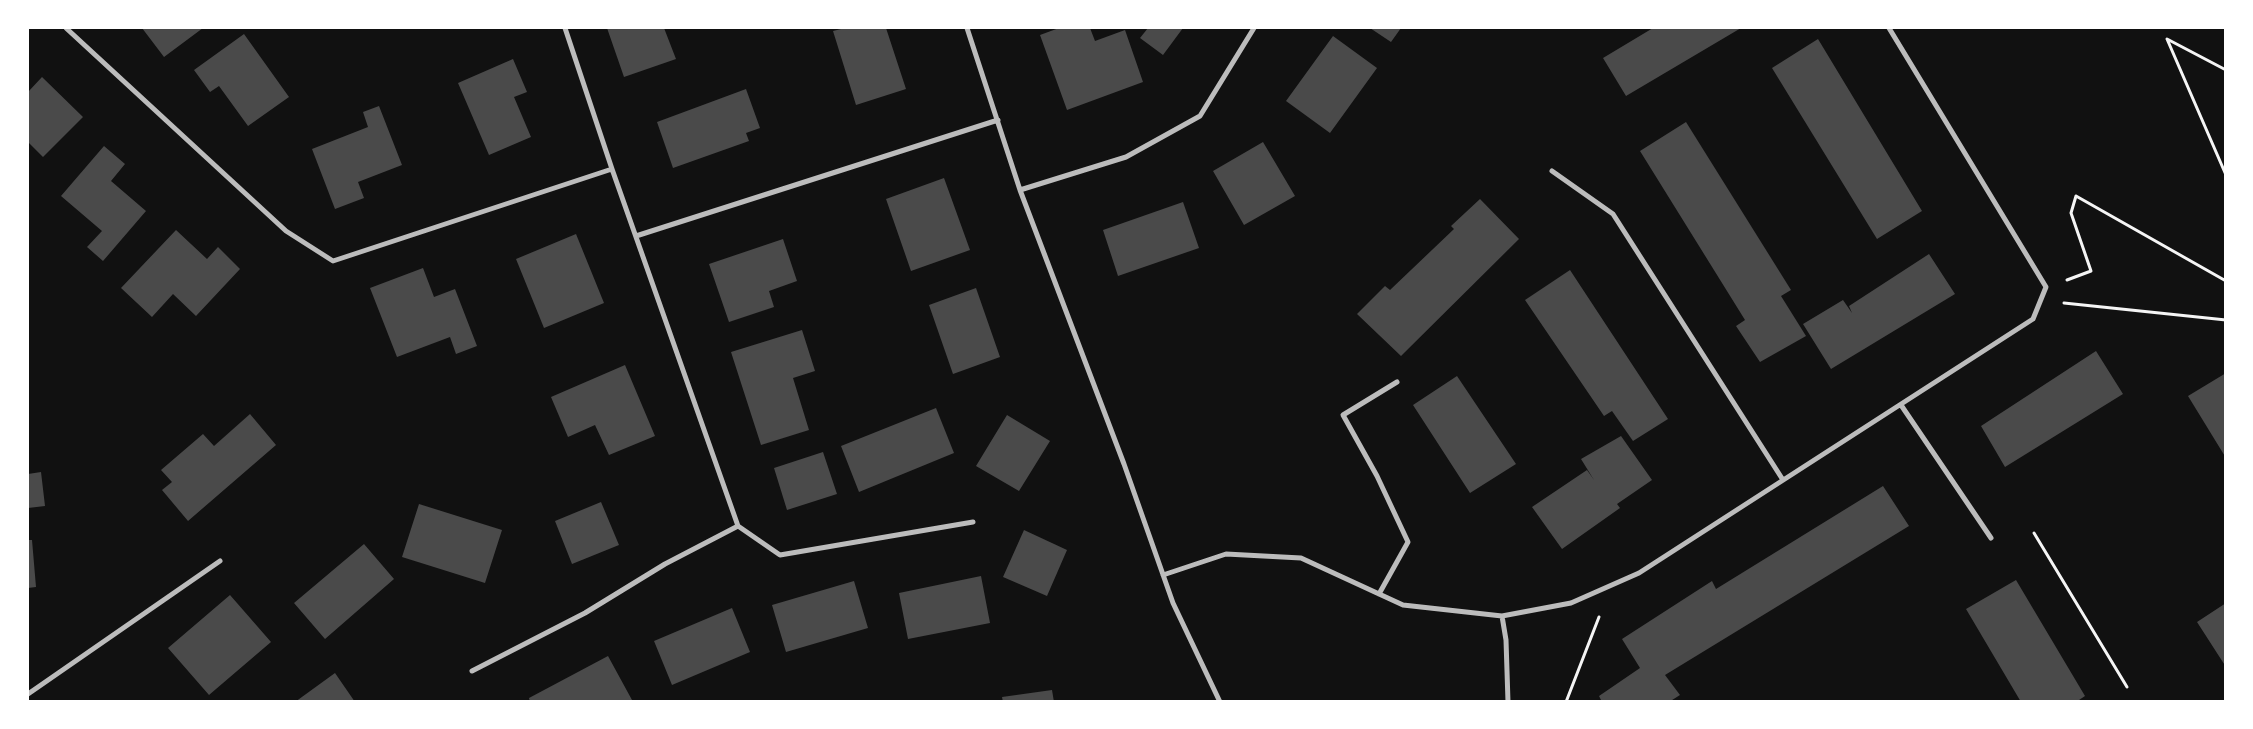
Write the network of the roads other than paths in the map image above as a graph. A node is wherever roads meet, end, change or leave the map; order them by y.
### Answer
1 (66, 28) edge
2 (565, 28) edge
3 (967, 28) edge
4 (1254, 28) edge
5 (1889, 28) edge
6 (998, 120) junction
7 (612, 169) junction
8 (1552, 171) dead end
9 (1020, 190) junction
10 (636, 236) junction
11 (1397, 382) dead end
12 (1901, 405) junction
13 (1783, 480) junction
14 (972, 522) dead end
15 (738, 526) junction
16 (1990, 538) dead end
17 (220, 561) dead end
18 (1163, 575) junction
19 (1379, 594) junction
20 (1502, 616) junction
21 (472, 671) dead end
22 (28, 694) edge
23 (1220, 702) edge
24 (1508, 702) edge

1 - 7 street
2 - 7 street
3 - 6 street
4 - 9 street
5 - 12 street
6 - 9 street
6 - 10 street
7 - 10 street
8 - 13 street
9 - 18 street
10 - 15 street
11 - 19 street
12 - 13 street
12 - 16 street
13 - 20 street
14 - 15 street
15 - 21 street
17 - 22 street
18 - 19 street
18 - 23 street
19 - 20 street
20 - 24 street

